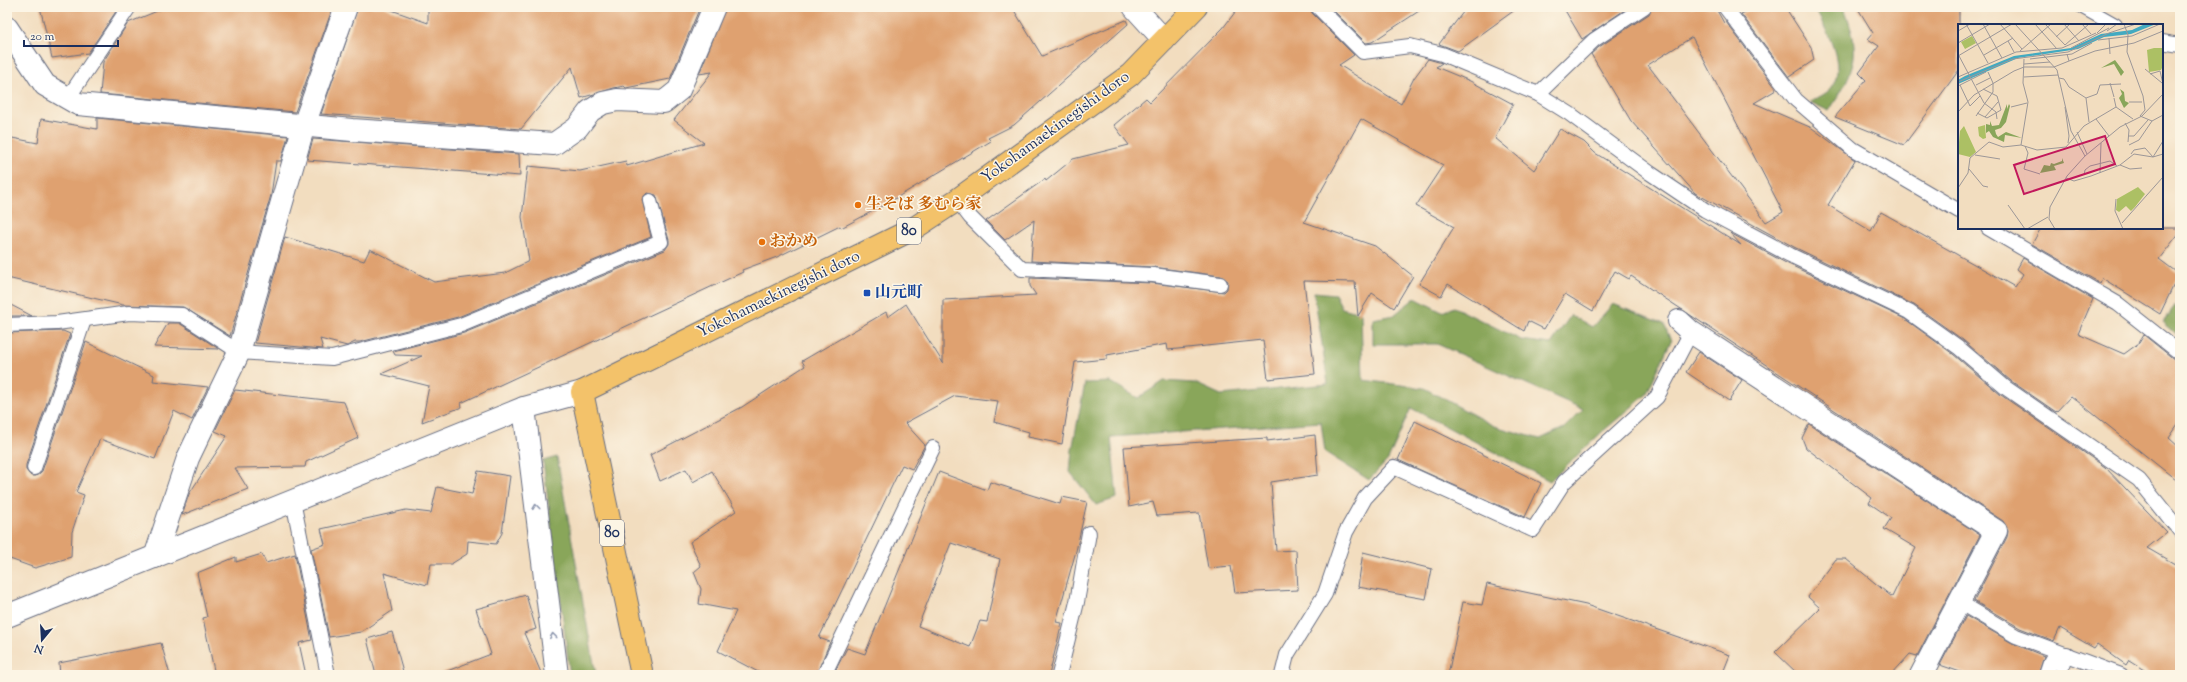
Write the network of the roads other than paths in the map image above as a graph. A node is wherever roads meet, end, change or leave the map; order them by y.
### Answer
1 (129, 7) edge
2 (346, 7) edge
3 (714, 7) edge
4 (1134, 7) edge
5 (1196, 7) edge
6 (1318, 7) edge
7 (1644, 7) edge
8 (1725, 7) edge
9 (2083, 7) edge
10 (2113, 24) edge
11 (7, 28) edge
12 (1164, 40) junction
13 (2163, 42) edge
14 (2180, 45) edge
15 (1538, 94) junction
16 (68, 98) junction
17 (304, 125) junction
18 (957, 200) junction
19 (650, 201) dead end
20 (1958, 210) edge
21 (1990, 229) edge
22 (1220, 284) dead end
23 (84, 320) junction
24 (7, 325) edge
25 (1685, 326) joint
26 (239, 352) junction
27 (2180, 353) edge
28 (582, 392) junction
29 (524, 408) junction
30 (934, 448) dead end
31 (34, 468) dead end
32 (293, 501) junction
33 (2180, 531) edge
34 (1089, 533) dead end
35 (155, 557) junction
36 (1959, 602) junction
37 (7, 616) edge
38 (2067, 654) junction
39 (328, 675) edge
40 (557, 675) edge
41 (642, 675) edge
42 (824, 675) edge
43 (1059, 675) edge
44 (1282, 675) edge
45 (1921, 675) edge
46 (2046, 675) edge
47 (2121, 675) edge

1 - 16 lane
2 - 17 street
3 - 17 street
4 - 12 street
5 - 12 main road, Yokohamaekinegishi doro / 80
6 - 15 lane
7 - 15 lane
8 - 20 lane
9 - 10 lane
11 - 16 street
12 - 18 main road, Yokohamaekinegishi doro / 80
13 - 14 lane
15 - 33 lane
16 - 17 street
17 - 26 street
18 - 22 lane
18 - 28 main road, Yokohamaekinegishi doro / 80
19 - 26 lane
21 - 27 lane
23 - 24 lane
23 - 26 lane
23 - 31 lane
25 - 36 street
25 - 44 lane
26 - 35 street
28 - 29 street
28 - 41 main road, 80
29 - 32 street
40 -> 29 street
30 - 42 lane
32 - 35 street
32 - 39 lane
34 - 43 lane
35 - 37 street
36 - 38 lane
36 - 45 street
38 - 46 lane
38 - 47 lane

